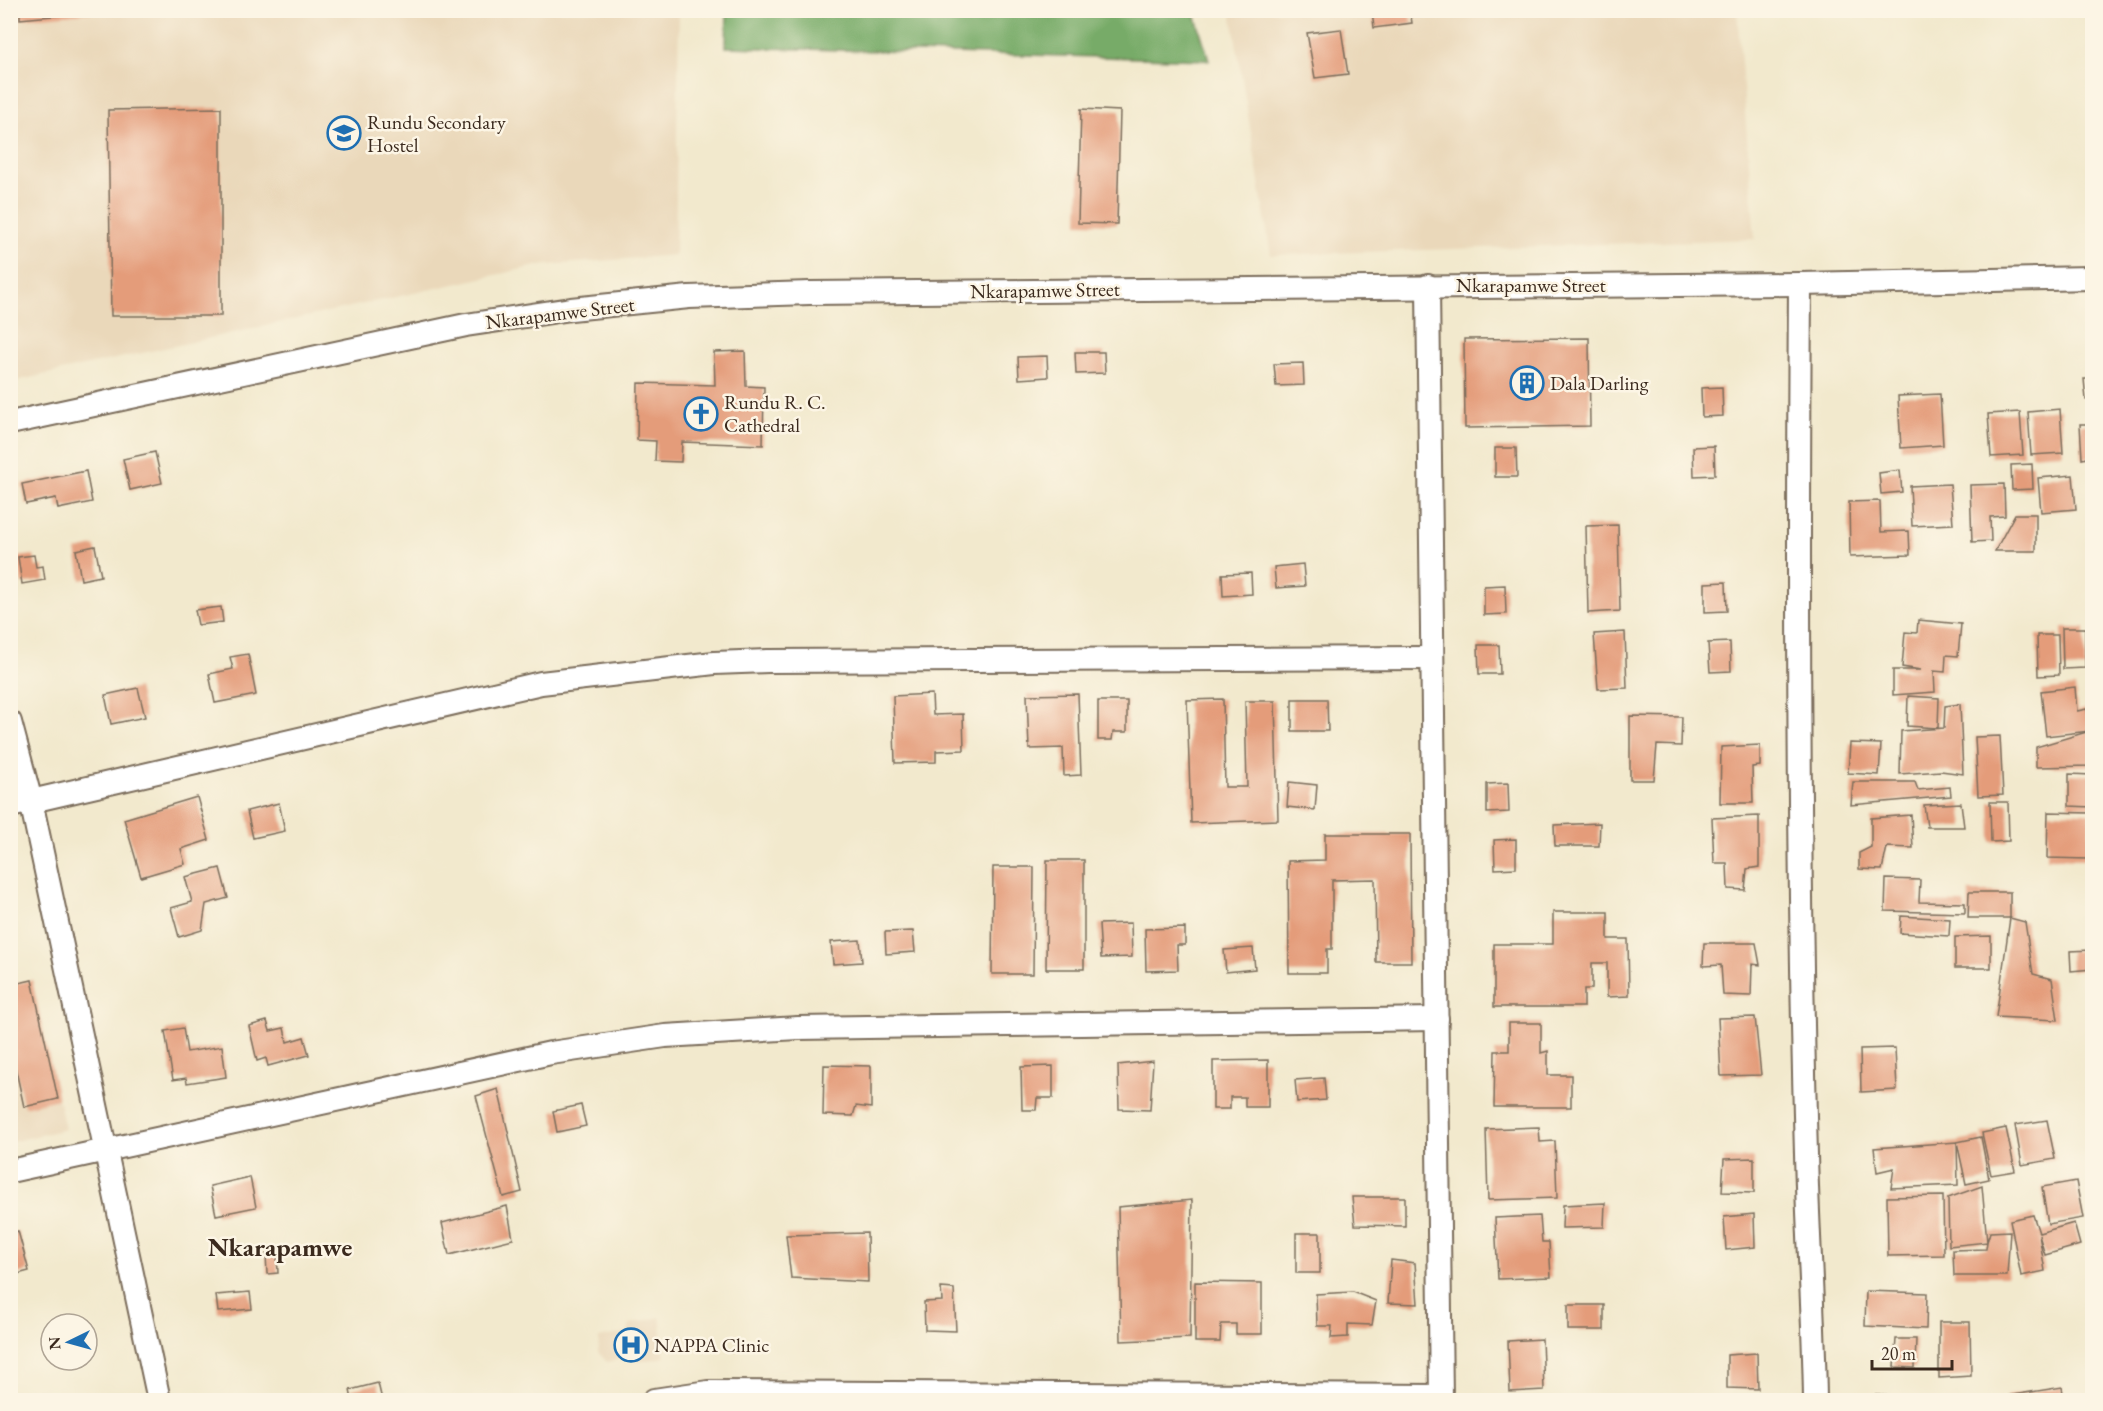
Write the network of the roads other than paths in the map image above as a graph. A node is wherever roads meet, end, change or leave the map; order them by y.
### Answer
1 (2092, 278) edge
2 (1800, 284) junction
3 (1428, 286) junction
4 (10, 423) edge
5 (1432, 658) junction
6 (10, 722) edge
7 (20, 803) edge
8 (1437, 1019) junction
9 (104, 1149) junction
10 (10, 1171) edge
11 (1442, 1398) edge
12 (159, 1401) edge
13 (654, 1401) edge
14 (1815, 1401) edge

1 - 2 street, Nkarapamwe Street
2 - 3 street, Nkarapamwe Street
2 - 14 street
3 - 4 street, Nkarapamwe Street
3 - 5 street
5 - 7 street
5 - 8 street
6 - 7 street
7 - 9 street
8 - 9 street
8 - 11 street
9 - 10 street
9 - 12 street
11 - 13 street

